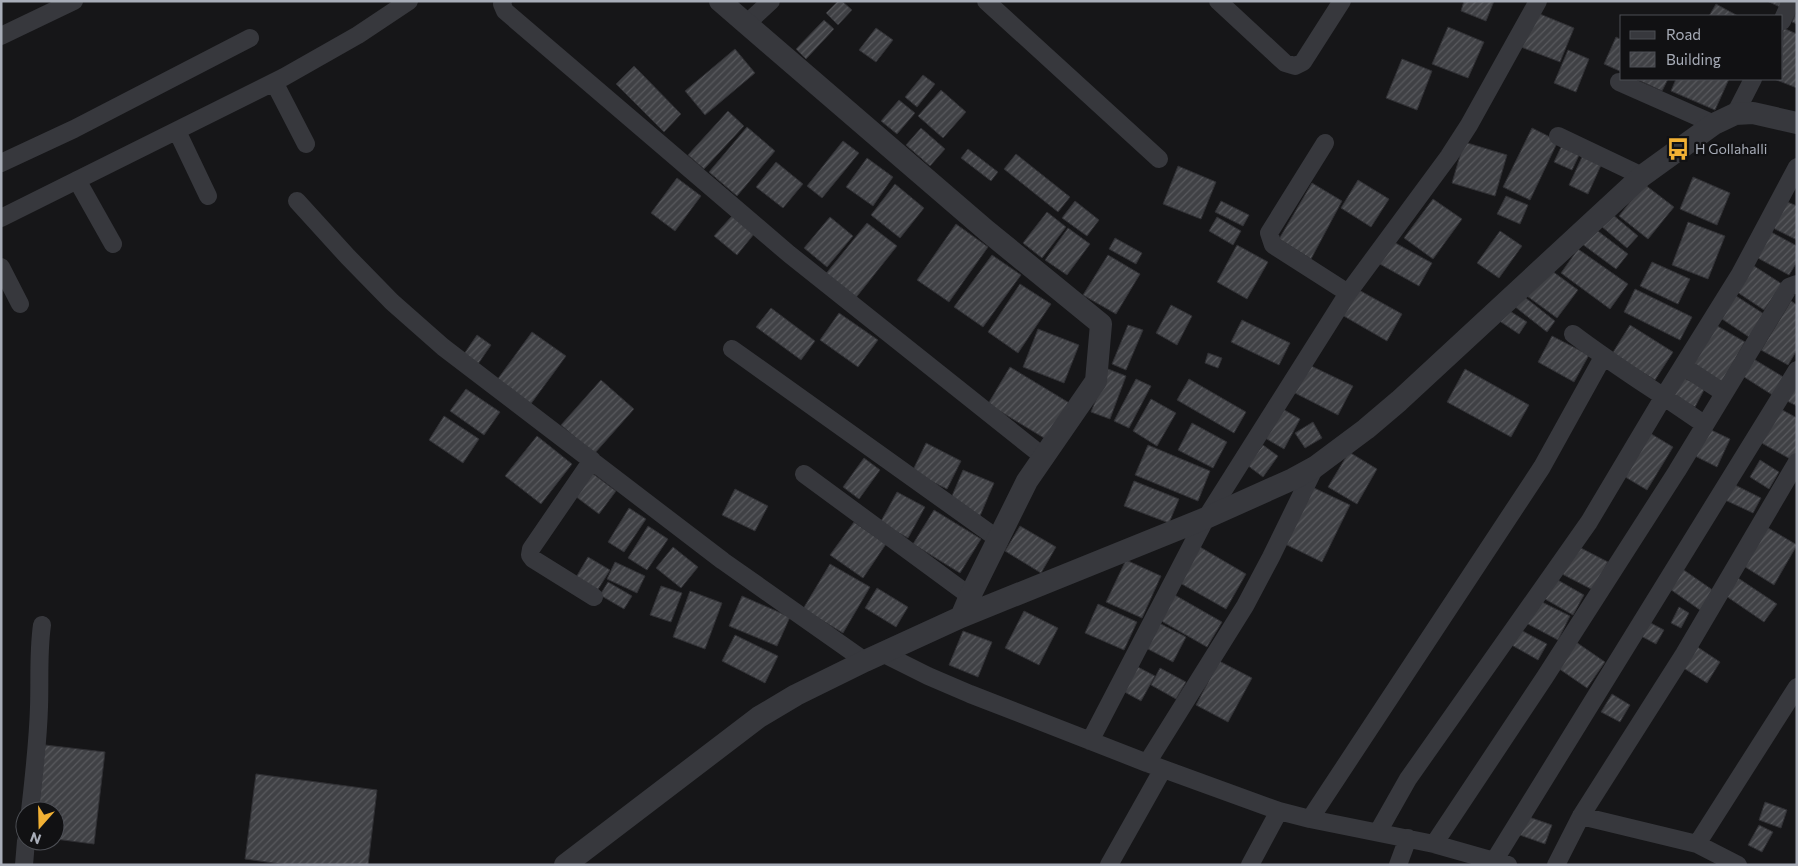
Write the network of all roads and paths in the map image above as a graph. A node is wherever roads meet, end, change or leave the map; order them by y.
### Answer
1 (74, 1) edge
2 (409, 1) edge
3 (503, 1) edge
4 (720, 1) edge
5 (770, 1) edge
6 (986, 1) edge
7 (1218, 1) edge
8 (1342, 1) edge
9 (1538, 1) edge
10 (1791, 1) edge
11 (1783, 18) edge
12 (746, 24) junction
13 (1, 36) edge
14 (250, 38) dead end
15 (1752, 80) edge
16 (274, 82) junction
17 (1619, 82) dead end
18 (1735, 114) junction
19 (1797, 123) edge
20 (1714, 124) junction
21 (177, 131) junction
22 (1558, 136) dead end
23 (1325, 142) dead end
24 (306, 144) dead end
25 (1159, 159) dead end
26 (1, 163) edge
27 (1797, 167) edge
28 (1642, 176) junction
29 (77, 180) junction
30 (208, 196) dead end
31 (296, 202) dead end
32 (1, 218) edge
33 (113, 244) dead end
34 (1, 267) edge
35 (1797, 284) edge
36 (1348, 293) junction
37 (20, 304) dead end
38 (1573, 334) dead end
39 (732, 349) dead end
40 (1603, 357) junction
41 (1683, 366) junction
42 (1797, 370) edge
43 (1724, 393) junction
44 (1664, 396) junction
45 (1705, 425) junction
46 (1045, 458) junction
47 (592, 460) junction
48 (1797, 462) edge
49 (1315, 467) junction
50 (804, 474) dead end
51 (1206, 518) junction
52 (998, 539) junction
53 (970, 596) junction
54 (594, 597) dead end
55 (961, 617) junction
56 (42, 625) dead end
57 (874, 657) junction
58 (1797, 687) edge
59 (1090, 741) junction
60 (1155, 766) junction
61 (31, 801) edge
62 (1279, 811) junction
63 (1581, 816) junction
64 (1310, 819) junction
65 (1378, 832) junction
66 (1408, 838) junction
67 (1434, 844) junction
68 (1697, 844) junction
69 (25, 851) edge
70 (1501, 863) edge
71 (24, 865) edge
72 (565, 865) edge
73 (1109, 865) edge
74 (1250, 865) edge
75 (1398, 865) edge
76 (1556, 865) edge
77 (1738, 865) edge

1 - 13 street
2 - 16 street
3 - 46 street
4 - 12 street
5 - 12 street
6 - 25 street
7 - 8 street
9 - 36 street
10 - 11 street
12 - 46 street
14 - 26 street
15 - 18 street
16 - 21 street
16 - 24 street
17 - 20 street
18 - 19 street
18 - 20 street
20 - 28 street
21 - 29 street
21 - 30 street
22 - 28 street
23 - 36 street
27 - 41 street
28 - 49 street
29 - 32 street
29 - 33 street
31 - 47 street
34 - 37 street
35 - 43 street
36 - 51 street
38 - 40 street
39 - 52 street
40 - 44 street
40 - 64 street
41 - 43 street
41 - 44 street
42 - 70 street
43 - 45 street
44 - 45 street
44 - 65 street
45 - 67 street
46 - 52 street
47 - 54 street
47 - 57 street
48 - 63 street
49 - 51 street
49 - 60 street
50 - 53 street
51 - 55 street
51 - 59 street
52 - 53 street
53 - 55 street
55 - 57 street
56 - 61 street
57 - 59 street
57 - 72 street
58 - 68 street
59 - 60 street
60 - 62 street
60 - 73 street
62 - 64 street
62 - 74 street
63 - 68 street
63 - 76 street
64 - 65 street
65 - 66 street
66 - 67 street
66 - 75 street
67 - 70 street
68 - 77 street
69 - 71 street

